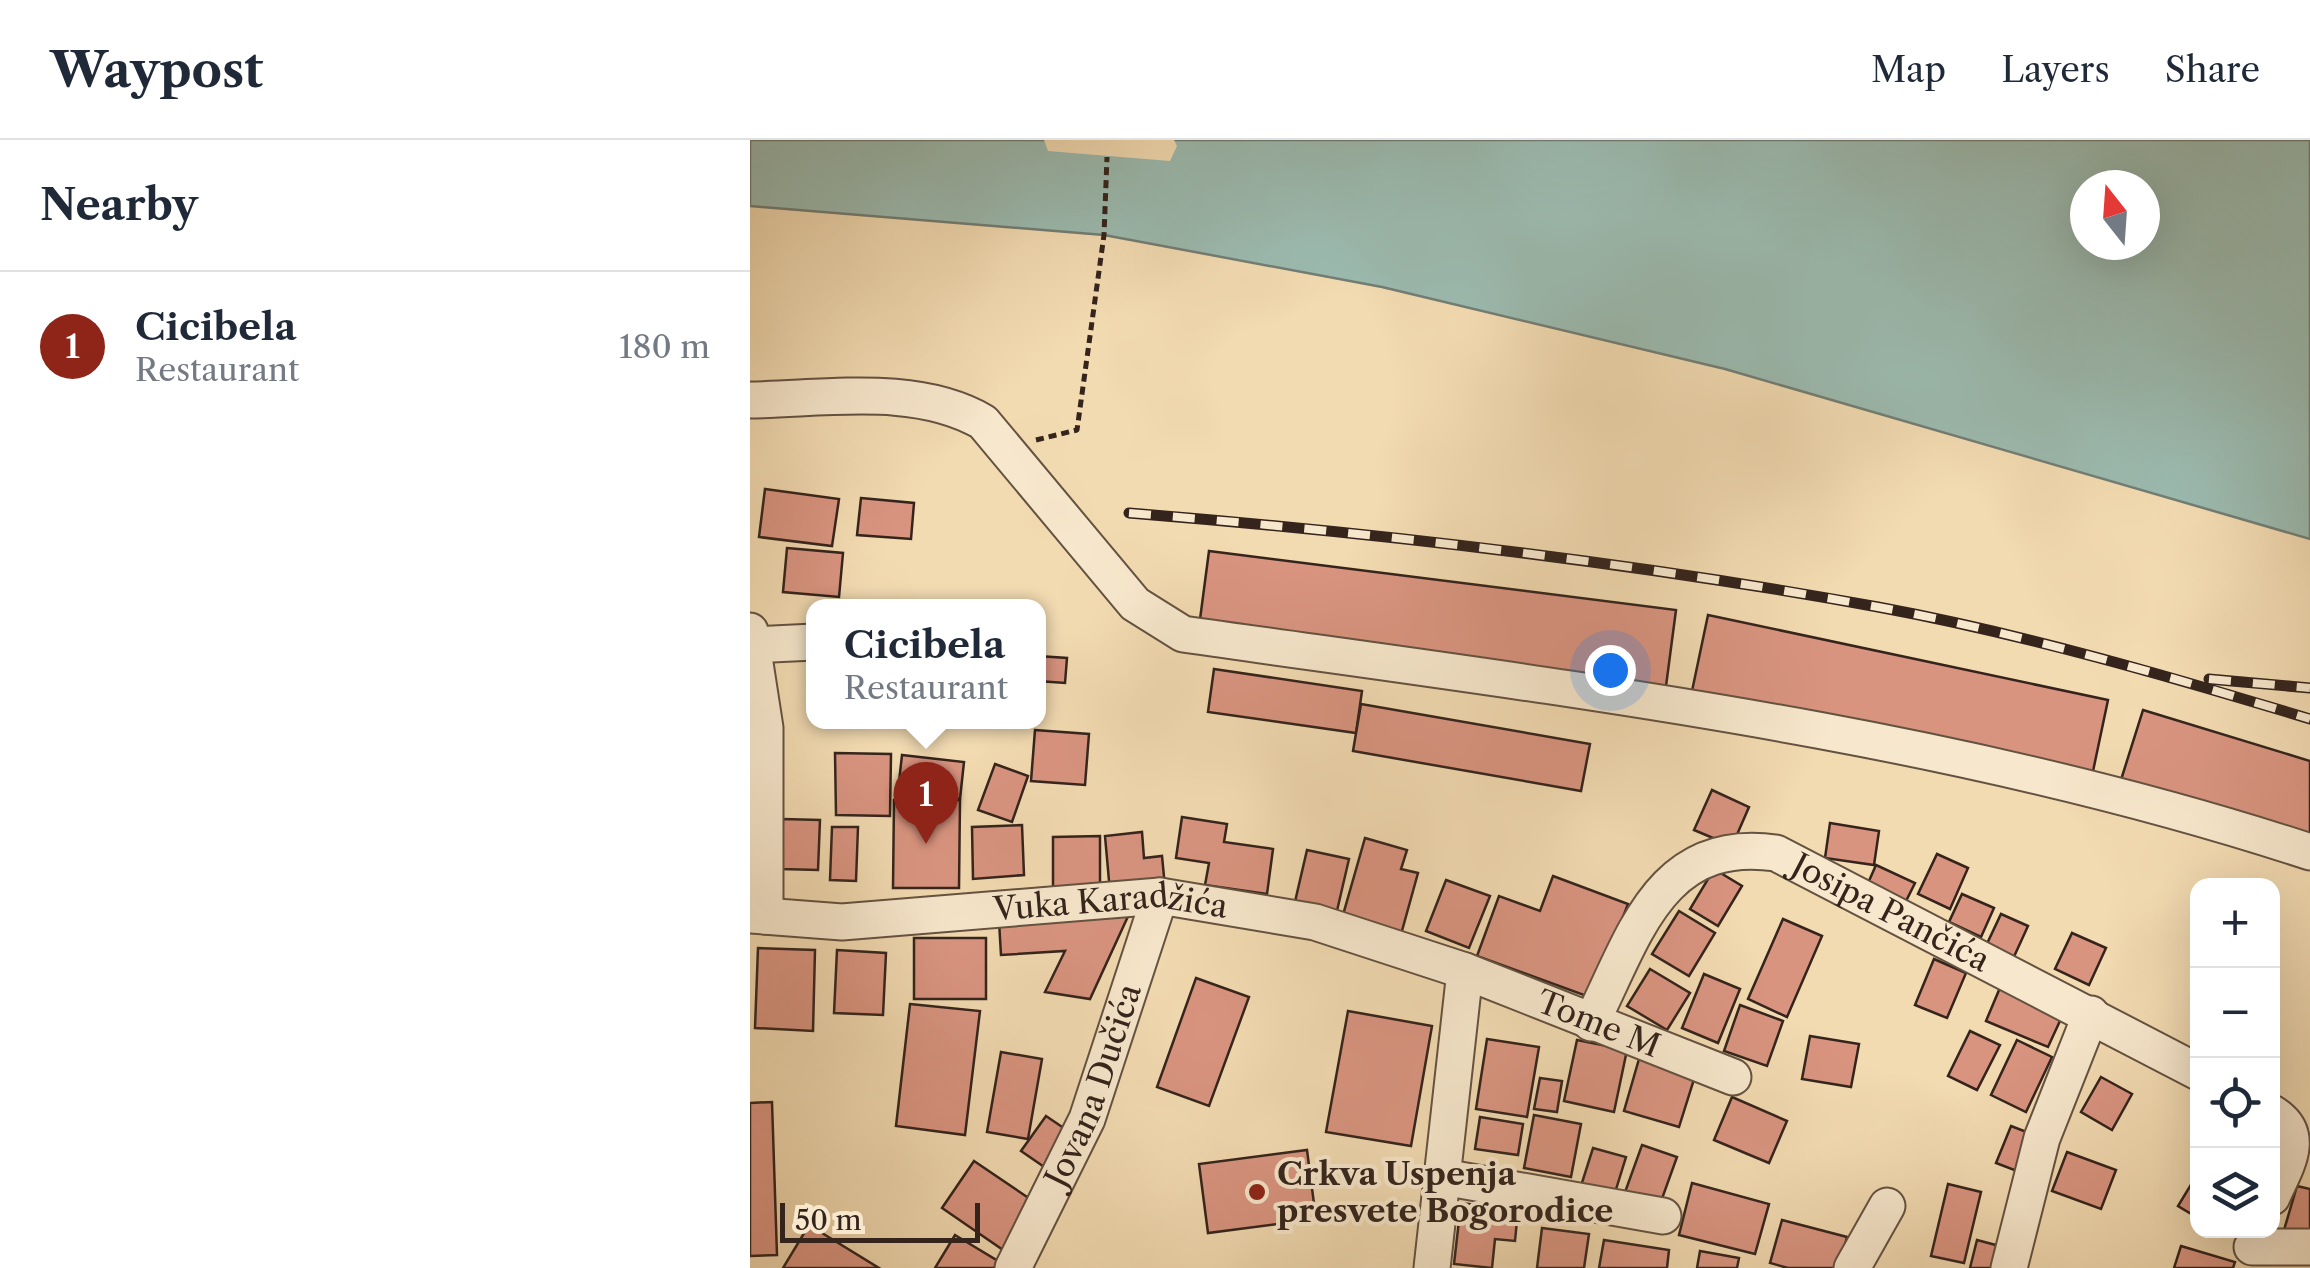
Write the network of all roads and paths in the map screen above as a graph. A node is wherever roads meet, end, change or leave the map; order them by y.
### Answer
1 (1107, 157) dead end
2 (750, 400) edge
3 (1005, 448) junction
4 (751, 638) edge
5 (806, 641) edge
6 (2310, 852) edge
7 (1160, 896) junction
8 (758, 915) edge
9 (1465, 971) junction
10 (2091, 1014) junction
11 (1591, 1023) junction
12 (2190, 1068) edge
13 (1733, 1078) dead end
14 (2280, 1121) edge
15 (2302, 1144) edge
16 (1443, 1176) junction
17 (2280, 1182) edge
18 (1887, 1206) dead end
19 (1663, 1216) dead end
20 (2310, 1247) edge
21 (2251, 1248) edge
22 (1013, 1268) edge
23 (1432, 1268) edge
24 (1852, 1268) edge
25 (2009, 1268) edge

1 - 3 path
2 - 3 street
3 - 6 street
4 - 5 street
4 - 8 street
7 - 8 street, Vuka Karadžića
7 - 9 street, Vuka Karadžića
7 - 22 street, Jovana Dučića
9 - 11 street, Tome M
9 - 16 street
10 - 11 street, Josipa Pančića
10 - 12 street, Josipa Pančića
10 - 25 street
11 - 13 street, Tome M
14 - 15 street
15 - 17 street
16 - 19 street
16 - 23 street
18 - 24 street
20 - 21 street

